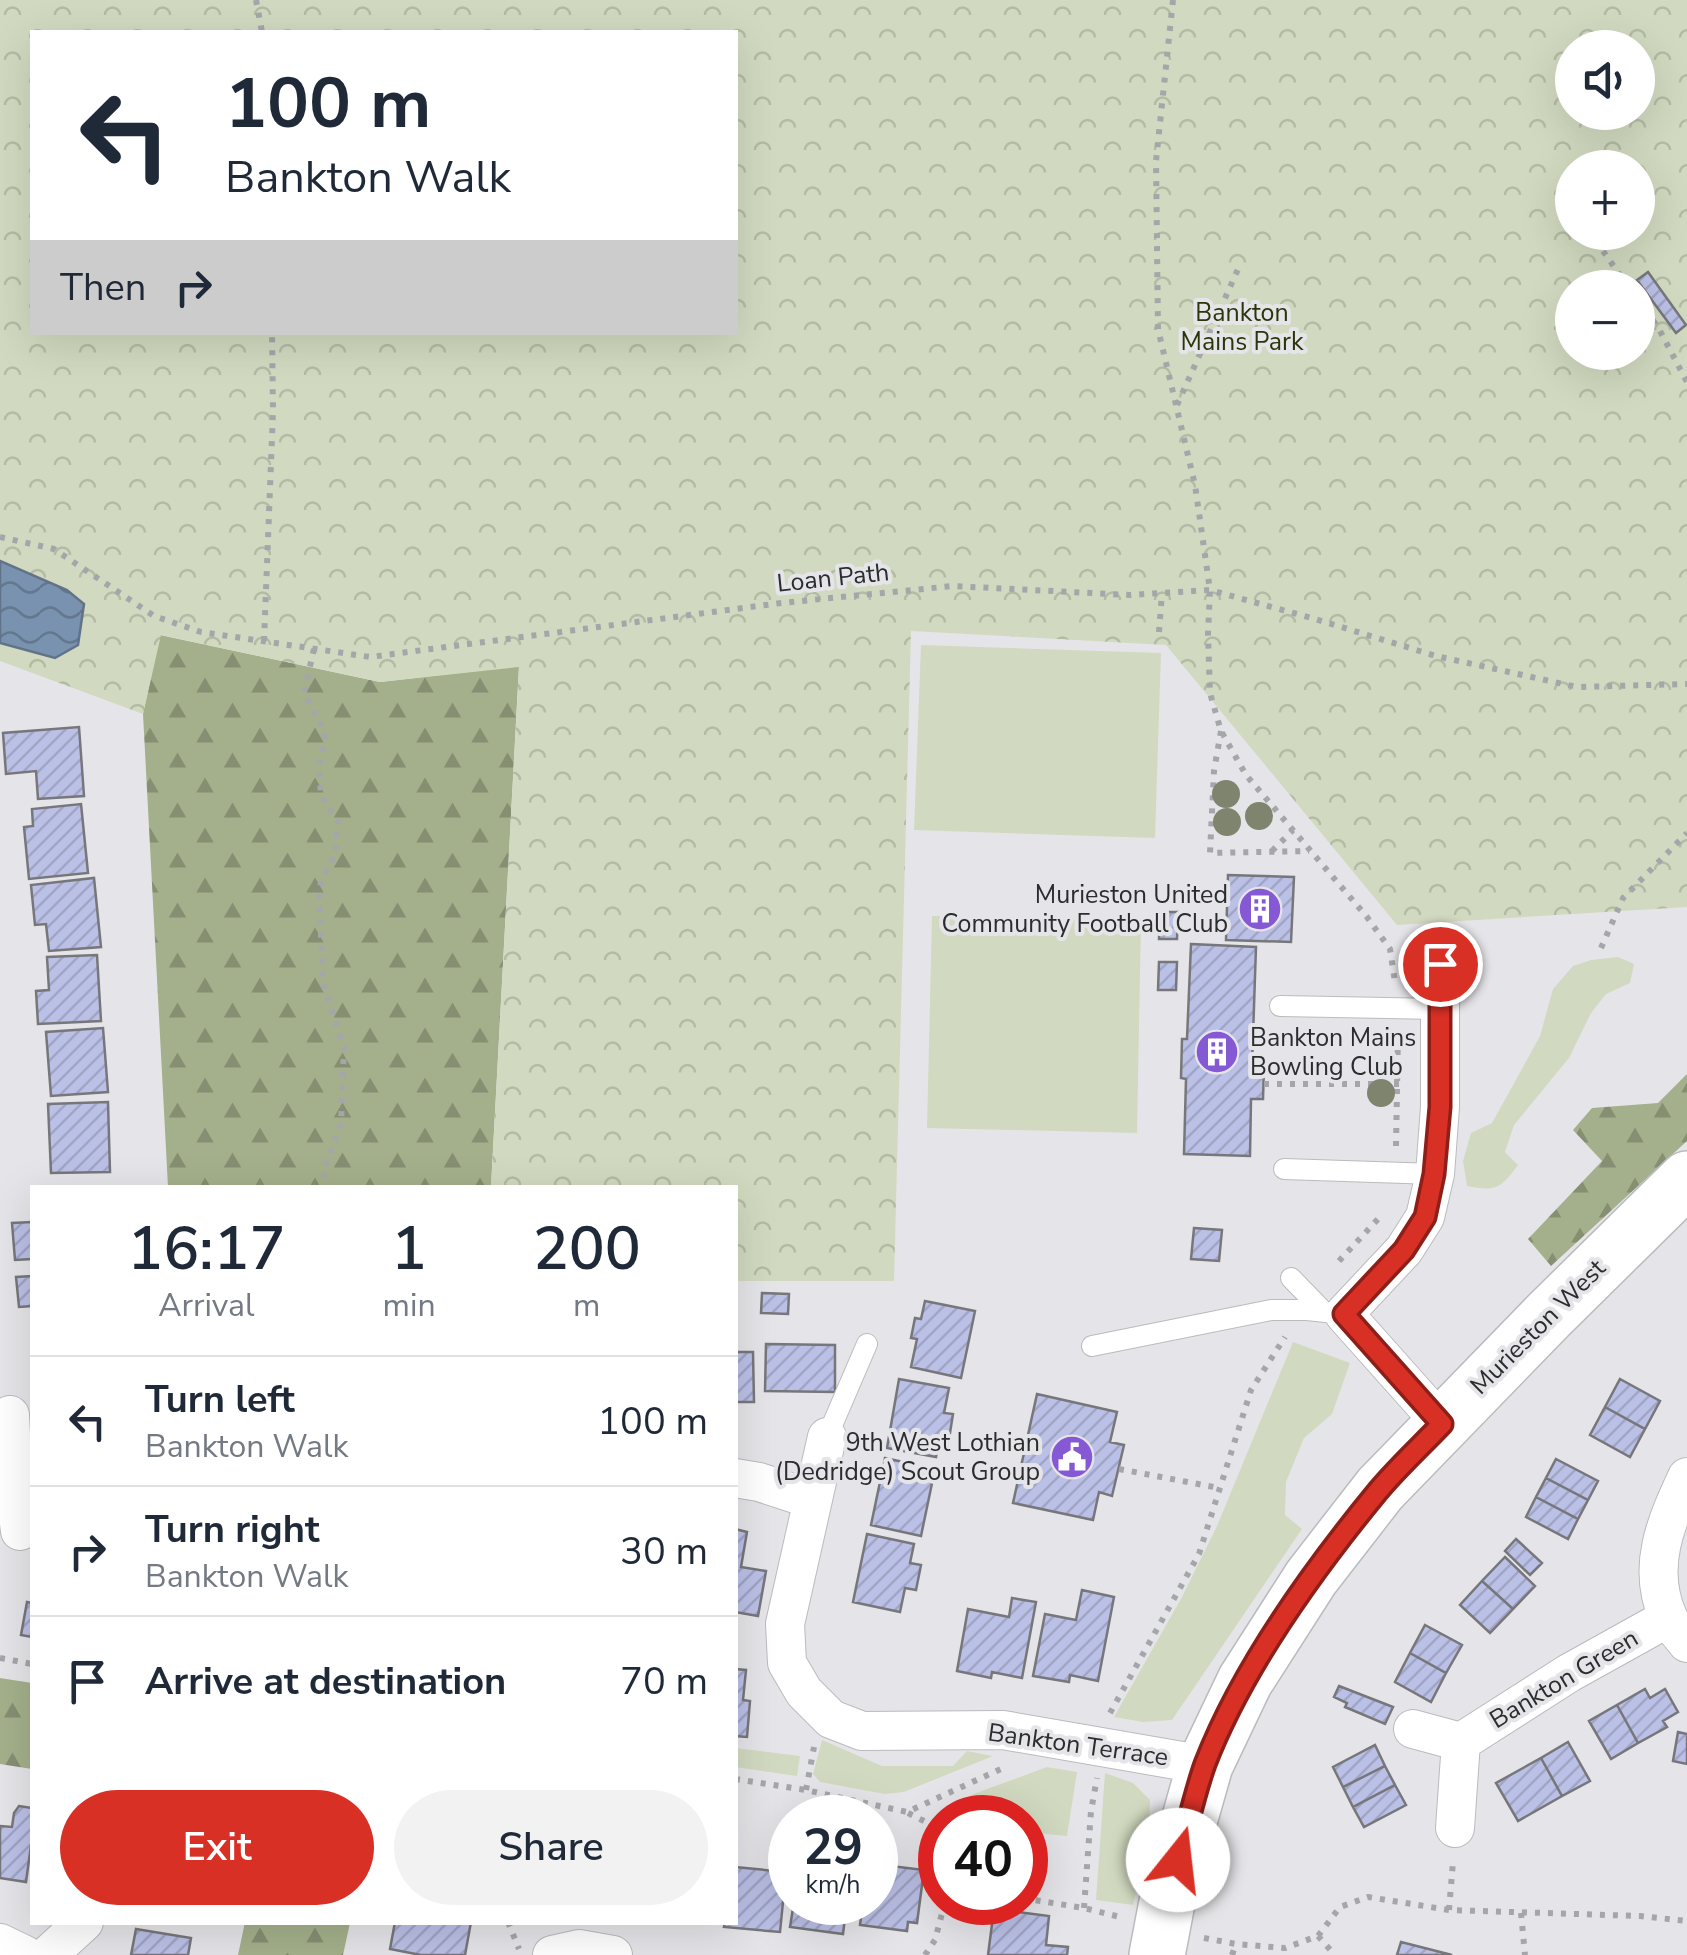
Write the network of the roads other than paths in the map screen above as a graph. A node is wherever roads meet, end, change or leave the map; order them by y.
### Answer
1 (1440, 964) dead end
2 (1280, 1006) dead end
3 (1440, 1009) junction
4 (1284, 1169) dead end
5 (1434, 1174) junction
6 (1681, 1198) edge
7 (1291, 1278) dead end
8 (1322, 1309) junction
9 (867, 1344) dead end
10 (1092, 1346) dead end
11 (10, 1414) dead end
12 (1442, 1424) junction
13 (827, 1437) joint
14 (7, 1474) edge
15 (1687, 1477) edge
16 (738, 1478) edge
17 (811, 1498) junction
18 (20, 1531) dead end
19 (1678, 1630) edge
20 (1413, 1729) dead end
21 (1462, 1742) junction
22 (1205, 1764) junction
23 (1455, 1828) road end
24 (81, 1925) edge
25 (1162, 1937) edge
26 (0, 1943) edge
27 (25, 1955) edge
28 (48, 1955) edge
29 (552, 1955) edge
30 (612, 1955) edge

1 - 3 street
2 - 3 lane
3 - 5 street
4 - 5 lane
5 - 8 street
6 - 12 street, Murieston West
7 - 8 lane
8 - 10 lane
8 - 12 street
9 - 13 lane
11 - 14 street
12 - 22 street, Murieston West
13 - 17 street, Bankton Terrace
14 - 18 street
15 - 19 street, Bankton Green
16 - 17 street
17 - 22 street, Bankton Terrace
19 - 21 street, Bankton Green
20 - 21 street, Bankton Green
21 - 23 street, Bankton Green
22 - 25 street, Murieston West
24 - 28 street
26 - 27 street
29 - 30 street

